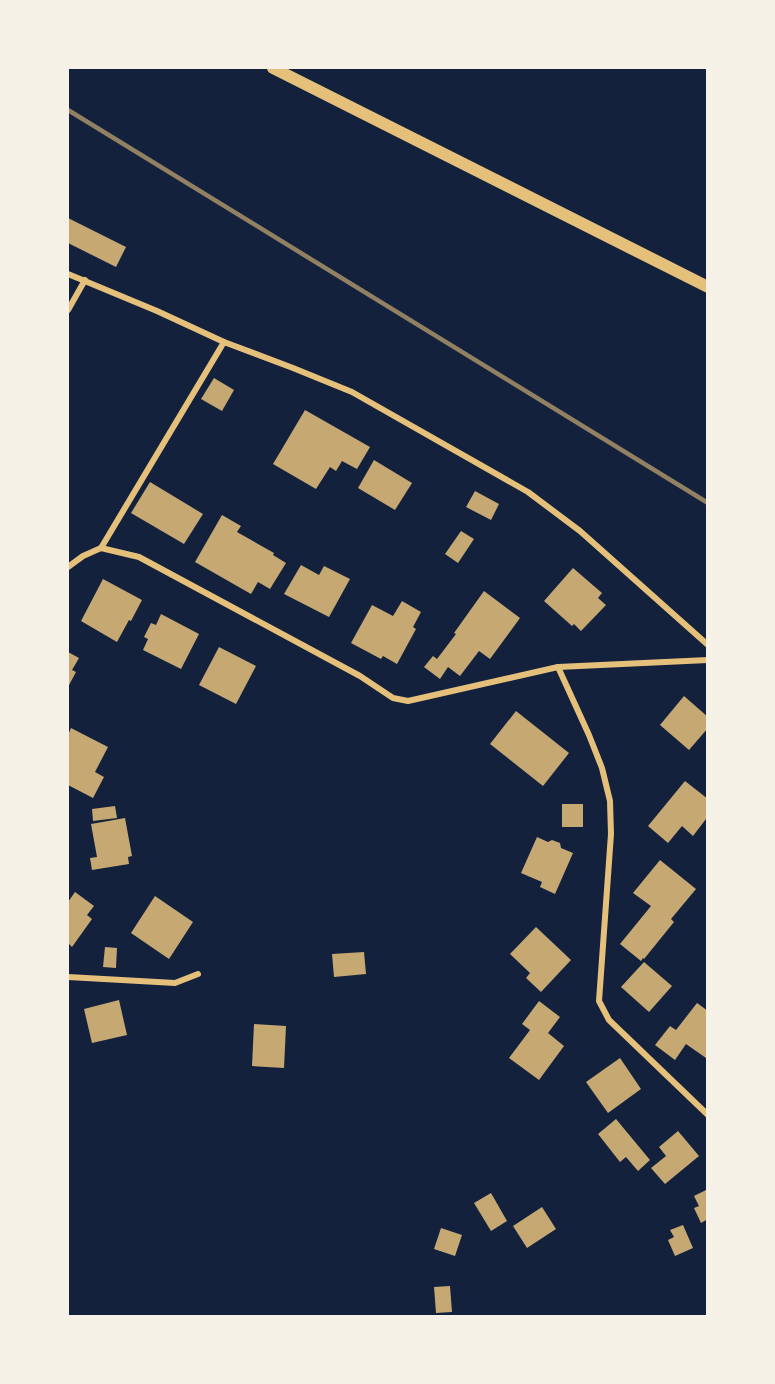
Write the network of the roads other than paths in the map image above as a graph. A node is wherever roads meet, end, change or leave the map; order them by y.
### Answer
1 (273, 68) edge
2 (68, 274) edge
3 (85, 280) junction
4 (708, 287) edge
5 (68, 310) edge
6 (224, 342) junction
7 (101, 548) junction
8 (68, 567) edge
9 (708, 645) edge
10 (708, 660) edge
11 (558, 667) junction
12 (198, 974) dead end
13 (68, 977) edge
14 (708, 1115) edge

1 - 4 main road
2 - 3 street
3 - 5 street
3 - 6 street
6 - 7 street
6 - 9 street
7 - 8 street
7 - 11 street
10 - 11 street
11 - 14 street
12 - 13 street

